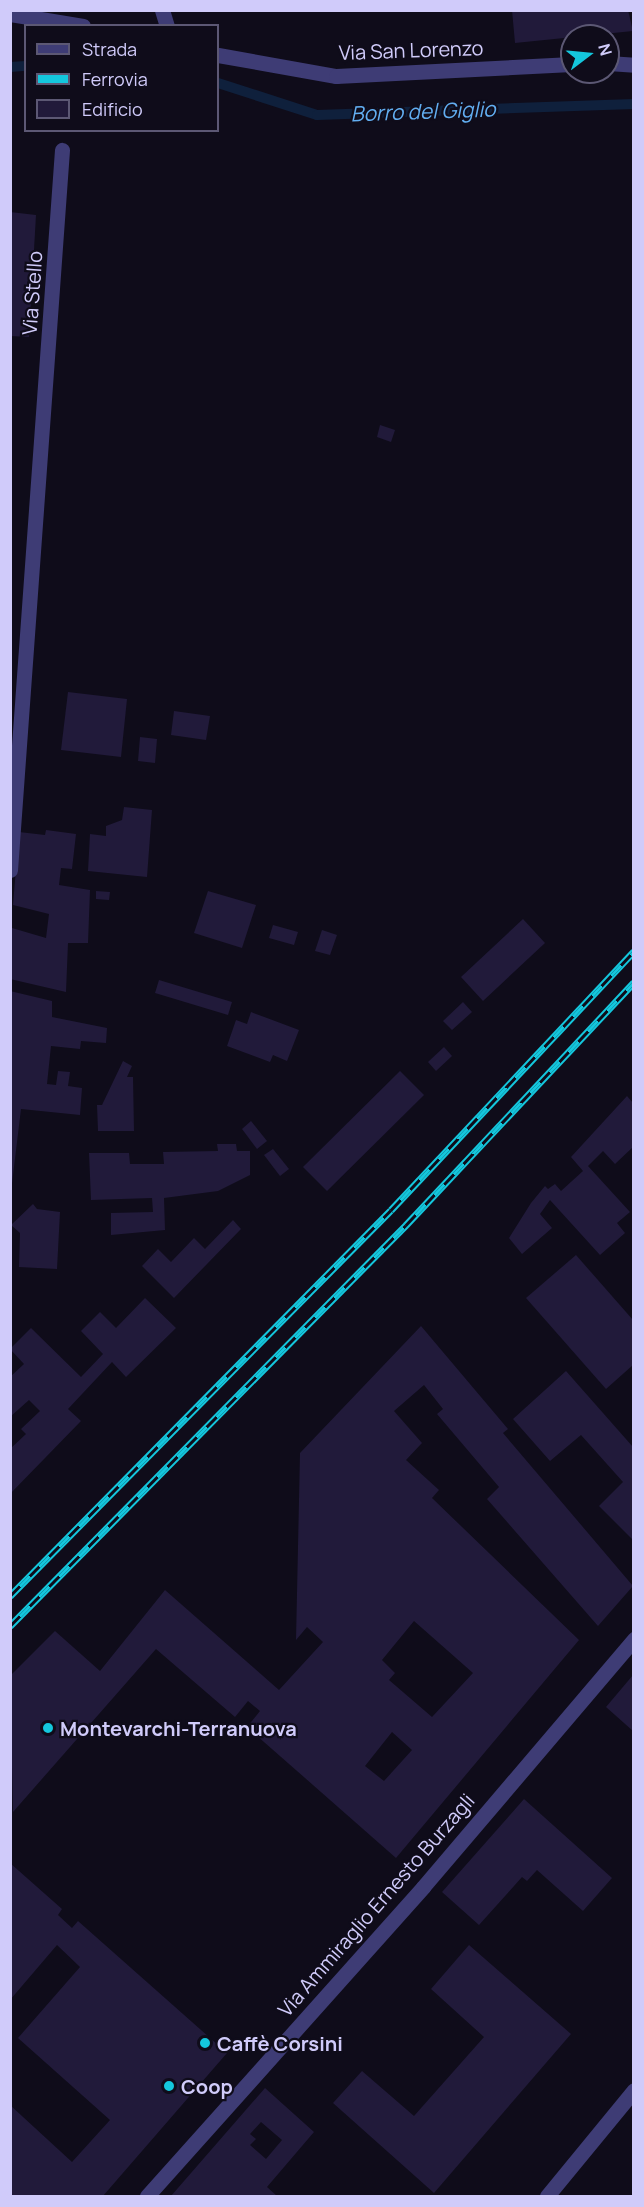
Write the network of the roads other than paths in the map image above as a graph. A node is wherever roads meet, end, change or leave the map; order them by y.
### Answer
1 (10, 14) edge
2 (71, 24) edge
3 (219, 55) edge
4 (560, 65) edge
5 (62, 150) dead end
6 (10, 870) edge
7 (633, 1639) edge
8 (633, 2090) edge
9 (147, 2196) edge
10 (547, 2196) edge

1 - 2 street
3 - 4 street, Via San Lorenzo
5 - 6 street, Via Stello
7 - 9 street, Via Ammiraglio Ernesto Burzagli
8 - 10 street

